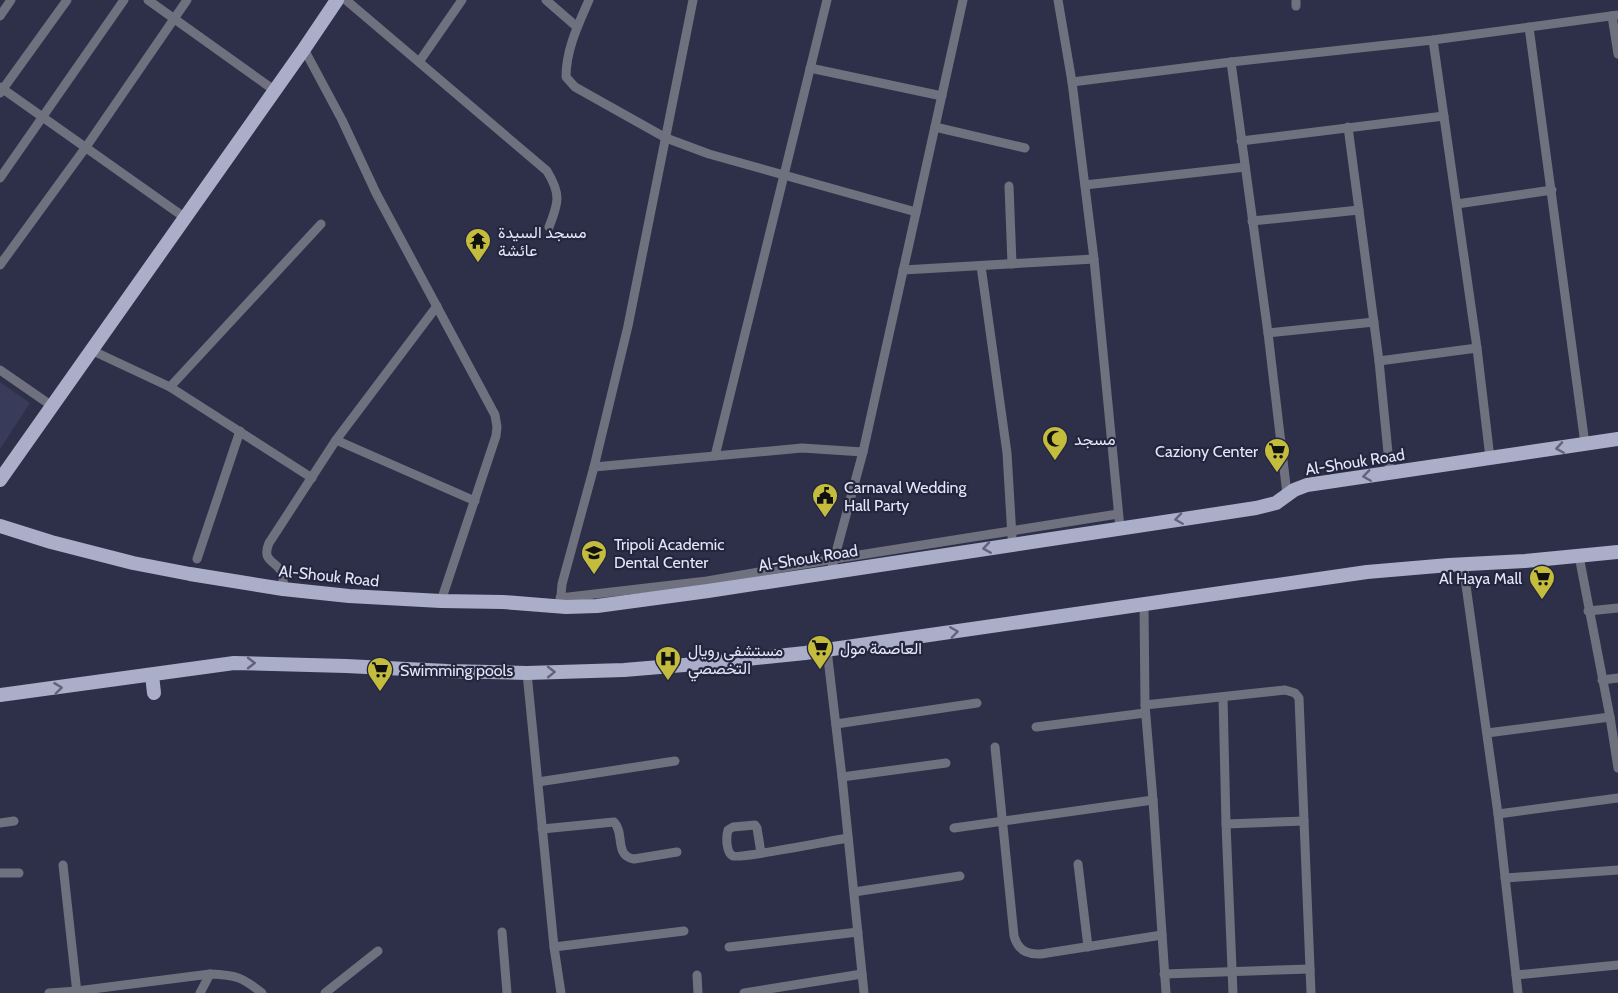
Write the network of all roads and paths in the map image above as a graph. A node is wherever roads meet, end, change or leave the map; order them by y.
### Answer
1 (11, 0) edge
2 (68, 0) edge
3 (124, 0) edge
4 (148, 0) edge
5 (187, 0) edge
6 (337, 0) edge
7 (346, 0) edge
8 (462, 0) edge
9 (546, 0) edge
10 (589, 0) edge
11 (693, 0) edge
12 (827, 0) edge
13 (963, 0) edge
14 (1058, 0) edge
15 (1615, 15) edge
16 (0, 16) edge
17 (174, 19) junction
18 (577, 27) junction
19 (1529, 27) junction
20 (1433, 40) junction
21 (304, 49) junction
22 (1618, 54) edge
23 (419, 62) junction
24 (1231, 62) junction
25 (810, 68) junction
26 (1072, 82) junction
27 (1, 90) edge
28 (274, 90) junction
29 (942, 96) junction
30 (1444, 116) junction
31 (43, 117) junction
32 (935, 127) junction
33 (1348, 127) junction
34 (666, 138) junction
35 (1241, 141) junction
36 (86, 147) junction
37 (1025, 148) dead end
38 (1245, 167) junction
39 (784, 175) junction
40 (0, 178) edge
41 (1085, 185) junction
42 (1009, 186) dead end
43 (1552, 190) junction
44 (1457, 204) junction
45 (1359, 210) junction
46 (916, 212) junction
47 (184, 217) junction
48 (1252, 221) junction
49 (321, 224) dead end
50 (549, 227) dead end
51 (1094, 259) junction
52 (1012, 264) junction
53 (0, 265) edge
54 (981, 266) junction
55 (903, 270) junction
56 (437, 306) junction
57 (1374, 322) junction
58 (1268, 333) junction
59 (1478, 348) junction
60 (91, 350) junction
61 (1379, 361) junction
62 (0, 370) edge
63 (170, 387) junction
64 (52, 406) junction
65 (240, 431) junction
66 (1618, 439) edge
67 (336, 440) junction
68 (1586, 444) junction
69 (863, 452) junction
70 (715, 456) junction
71 (1490, 458) junction
72 (594, 467) junction
73 (1390, 473) junction
74 (312, 477) junction
75 (0, 480) edge
76 (1287, 494) junction
77 (475, 501) junction
78 (1119, 521) junction
79 (0, 526) edge
80 (1012, 538) junction
81 (1618, 552) edge
82 (1578, 556) junction
83 (197, 559) dead end
84 (1463, 564) junction
85 (832, 565) junction
86 (283, 589) junction
87 (441, 601) junction
88 (560, 602) junction
89 (1144, 603) junction
90 (1618, 608) edge
91 (1588, 611) junction
92 (827, 650) junction
93 (527, 673) junction
94 (152, 675) junction
95 (1618, 678) edge
96 (1602, 680) junction
97 (154, 693) dead end
98 (0, 695) edge
99 (1224, 697) junction
100 (977, 703) dead end
101 (1145, 709) junction
102 (1610, 717) junction
103 (836, 724) junction
104 (1036, 727) dead end
105 (1487, 733) junction
106 (995, 747) dead end
107 (675, 761) dead end
108 (1618, 762) edge
109 (946, 763) dead end
110 (842, 777) junction
111 (538, 782) junction
112 (1618, 798) edge
113 (1153, 800) junction
114 (1498, 814) junction
115 (14, 821) dead end
116 (1003, 821) junction
117 (1304, 821) junction
118 (0, 823) edge
119 (1226, 824) junction
120 (954, 828) dead end
121 (542, 830) junction
122 (848, 838) junction
123 (677, 852) dead end
124 (761, 853) junction
125 (1078, 864) dead end
126 (63, 865) dead end
127 (1618, 870) edge
128 (0, 873) edge
129 (19, 873) dead end
130 (960, 876) dead end
131 (1505, 878) junction
132 (854, 892) junction
133 (684, 931) dead end
134 (502, 932) dead end
135 (858, 932) junction
136 (1162, 935) junction
137 (1088, 946) junction
138 (554, 947) junction
139 (729, 947) dead end
140 (378, 951) dead end
141 (1618, 965) edge
142 (1310, 969) junction
143 (1233, 972) junction
144 (210, 974) junction
145 (862, 974) junction
146 (1164, 974) junction
147 (697, 975) dead end
148 (1516, 975) junction
149 (77, 992) edge
150 (49, 993) edge
151 (200, 993) edge
152 (262, 993) edge
153 (325, 993) edge
154 (507, 993) edge
155 (561, 993) edge
156 (698, 993) edge
157 (744, 993) edge
158 (864, 993) edge
159 (1166, 993) edge
160 (1233, 993) edge
161 (1311, 993) edge
162 (1518, 993) edge

1 - 16 street
2 - 27 street
3 - 31 street
4 - 17 street
5 - 17 street
6 - 21 main road
7 - 23 street
8 - 23 street
9 - 18 street
10 - 18 street
11 - 34 street
12 - 25 street
13 - 29 street
14 - 26 street
15 - 19 street
15 - 22 street
17 - 28 street
17 - 36 street
18 - 34 street
19 - 20 street
19 - 43 street
20 - 24 street
20 - 30 street
21 - 28 main road
21 - 56 street
23 - 50 street
24 - 26 street
24 - 35 street
25 - 29 street
25 - 39 street
26 - 41 street
27 - 31 street
28 - 47 main road
29 - 32 street
30 - 33 street
30 - 44 street
31 - 36 street
31 - 40 street
32 - 37 street
32 - 46 street
33 - 35 street
33 - 45 street
34 - 39 street
34 - 72 street
35 - 38 street
36 - 47 street
36 - 53 street
38 - 41 street
38 - 48 street
39 - 46 street
39 - 70 street
41 - 51 street
42 - 52 street
43 - 44 street
43 - 68 street
44 - 59 street
45 - 48 street
45 - 57 street
46 - 55 street
47 - 60 main road
48 - 58 street
49 - 63 street
51 - 52 street
51 - 78 street
52 - 54 street
54 - 55 street
54 - 80 street
55 - 69 street
56 - 67 street
56 - 77 street
57 - 58 street
57 - 61 street
58 - 76 street
59 - 61 street
59 - 71 street
60 - 63 street
60 - 64 main road
61 - 73 street
62 - 64 street
63 - 65 street
64 - 75 main road
65 - 74 street
65 - 83 street
66 - 68 main road, Al-Shouk Road
67 - 74 street
67 - 77 street
68 -> 71 main road, Al-Shouk Road
69 - 70 street
69 - 85 street
70 - 72 street
71 - 73 main road, Al-Shouk Road
72 - 88 street
73 -> 76 main road, Al-Shouk Road
74 - 86 street
76 -> 78 main road, Al-Shouk Road
77 - 87 street
78 - 80 main road, Al-Shouk Road
79 - 86 main road, Al-Shouk Road
80 - 85 main road, Al-Shouk Road
81 - 82 main road
82 - 84 main road
82 - 91 street
84 - 89 main road
84 - 105 street
85 - 88 main road, Al-Shouk Road
86 - 87 main road, Al-Shouk Road
87 - 88 main road, Al-Shouk Road
92 -> 89 main road
89 - 101 street
90 - 91 street
91 - 96 street
93 -> 92 main road
92 - 103 street
94 -> 93 main road
93 - 111 street
94 - 97 main road
98 -> 94 main road
95 - 96 street
96 - 102 street
99 - 101 street
99 - 117 street
99 - 119 street
100 - 103 street
101 - 104 street
101 - 113 street
102 - 105 street
102 - 108 street
103 - 110 street
105 - 114 street
106 - 116 street
107 - 111 street
109 - 110 street
110 - 122 street
111 - 121 street
112 - 114 street
113 - 116 street
113 - 136 street
114 - 131 street
115 - 118 street
116 - 120 street
116 - 137 street
117 - 119 street
117 - 142 street
119 - 143 street
121 - 123 street
121 - 138 street
122 - 124 street
122 - 132 street
124 - 124 street
125 - 137 street
126 - 149 street
127 - 131 street
128 - 129 street
130 - 132 street
131 - 148 street
132 - 135 street
133 - 138 street
134 - 154 street
135 - 139 street
135 - 145 street
136 - 137 street
136 - 146 street
138 - 155 street
140 - 153 street
141 - 148 street
142 - 143 street
142 - 161 street
143 - 146 street
143 - 160 street
144 - 149 street
144 - 151 street
144 - 152 street
145 - 157 street
145 - 158 street
146 - 159 street
147 - 156 street
148 - 162 street
149 - 150 street

